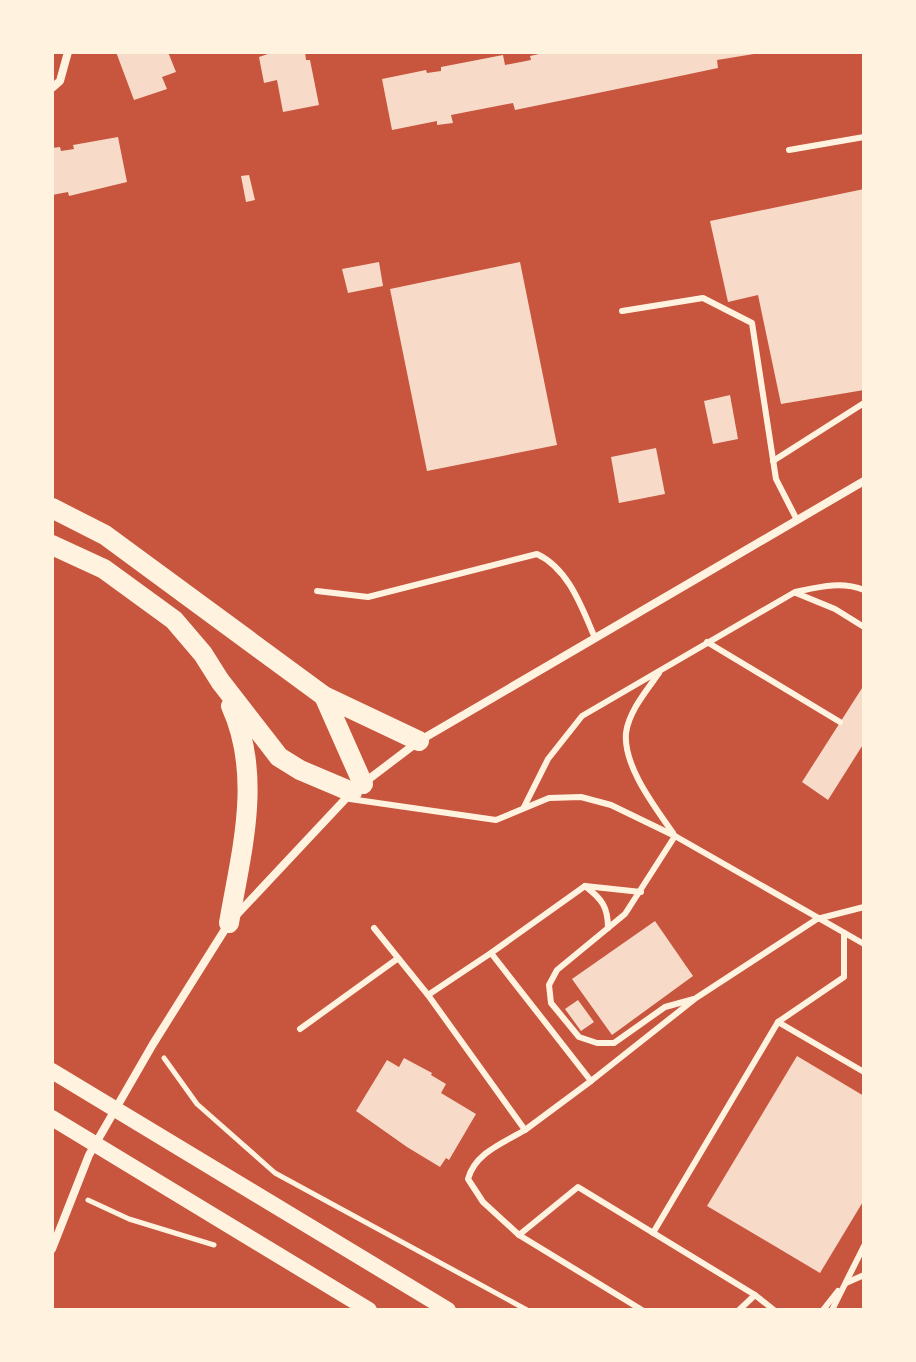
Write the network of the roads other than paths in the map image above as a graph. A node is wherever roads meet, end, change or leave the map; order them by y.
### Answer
1 (68, 52) edge
2 (52, 88) edge
3 (864, 137) edge
4 (789, 150) dead end
5 (622, 311) dead end
6 (864, 403) edge
7 (773, 461) junction
8 (864, 481) edge
9 (52, 508) edge
10 (797, 520) junction
11 (52, 545) edge
12 (864, 590) edge
13 (317, 591) dead end
14 (795, 592) junction
15 (864, 627) edge
16 (595, 638) junction
17 (707, 642) junction
18 (661, 669) junction
19 (220, 681) junction
20 (324, 696) junction
21 (840, 722) dead end
22 (419, 741) junction
23 (353, 791) junction
24 (524, 807) junction
25 (675, 836) junction
26 (585, 886) junction
27 (641, 892) junction
28 (864, 907) edge
29 (817, 919) junction
30 (229, 923) junction
31 (374, 928) dead end
32 (608, 928) junction
33 (844, 933) junction
34 (864, 944) edge
35 (491, 953) junction
36 (397, 959) junction
37 (428, 995) junction
38 (696, 998) junction
39 (778, 1022) junction
40 (300, 1029) dead end
41 (52, 1071) edge
42 (864, 1072) edge
43 (591, 1081) junction
44 (52, 1118) edge
45 (525, 1130) junction
46 (653, 1233) junction
47 (519, 1235) junction
48 (864, 1246) edge
49 (52, 1249) edge
50 (864, 1275) edge
51 (846, 1283) junction
52 (755, 1295) junction
53 (369, 1310) edge
54 (448, 1310) edge
55 (642, 1310) edge
56 (739, 1310) edge
57 (774, 1310) edge
58 (823, 1310) edge
59 (832, 1310) edge

1 - 2 street
3 - 4 lane
5 - 7 lane
6 - 7 lane
7 - 10 lane
8 - 10 street
9 - 20 main road
10 - 16 street
11 - 19 main road
12 - 14 lane
13 - 16 lane
14 - 15 lane
14 - 17 lane
16 - 22 street
17 - 18 lane
17 - 21 lane
18 - 24 lane
18 - 25 lane
19 - 23 main road
19 - 30 main road
20 - 22 main road
20 - 23 main road
22 - 23 street
23 - 24 lane
23 - 30 street
24 - 25 lane
25 - 27 lane
25 - 29 lane
26 - 27 lane
26 - 32 lane
26 - 35 lane
27 - 32 lane
28 - 29 lane
29 - 33 lane
29 - 38 lane
30 - 49 street
31 - 36 lane
32 - 38 lane
33 - 34 lane
33 - 39 lane
35 - 37 lane
35 - 43 lane
36 - 37 lane
36 - 40 lane
37 - 45 lane
38 - 43 lane
39 - 42 lane
39 - 46 lane
41 - 54 main road
43 - 45 lane
44 - 53 main road
45 - 47 lane
46 - 47 lane
46 - 52 lane
47 - 55 lane
48 - 51 lane
50 - 51 lane
51 - 58 lane
51 - 59 lane
52 - 56 lane
52 - 57 lane

